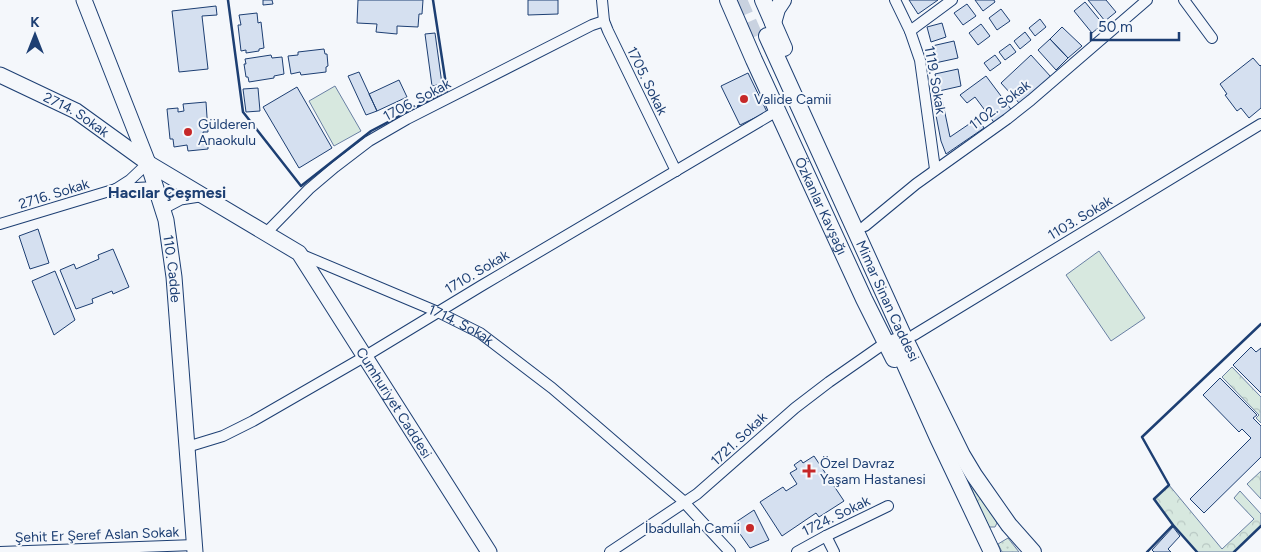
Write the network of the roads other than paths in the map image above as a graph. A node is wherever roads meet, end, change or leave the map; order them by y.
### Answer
1 (84, 0) edge
2 (602, 0) edge
3 (728, 0) edge
4 (763, 0) edge
5 (783, 0) edge
6 (895, 0) edge
7 (952, 0) edge
8 (1147, 0) edge
9 (1184, 0) edge
10 (604, 21) junction
11 (910, 31) junction
12 (765, 33) junction
13 (1212, 38) dead end
14 (0, 74) edge
15 (777, 111) junction
16 (1261, 124) edge
17 (148, 163) junction
18 (936, 169) junction
19 (676, 171) junction
20 (156, 187) junction
21 (116, 190) junction
22 (199, 194) junction
23 (163, 206) junction
24 (0, 224) edge
25 (865, 226) junction
26 (265, 234) junction
27 (299, 253) junction
28 (438, 312) junction
29 (914, 335) junction
30 (885, 343) junction
31 (364, 357) junction
32 (930, 404) junction
33 (187, 447) junction
34 (685, 504) junction
35 (888, 506) dead end
36 (1006, 521) junction
37 (984, 533) junction
38 (826, 536) junction
39 (195, 548) edge
40 (0, 552) edge
41 (489, 552) edge
42 (610, 552) edge
43 (730, 552) edge
44 (797, 552) edge
45 (834, 552) edge
46 (992, 552) edge
47 (1033, 552) edge

1 - 17 street, 110. Cadde
2 - 10 street, 1705. Sokak
3 - 15 main road, Özkanlar Kavşağı
4 - 12 main road
5 - 12 main road
6 - 11 street, 1119. Sokak
7 - 11 street
8 - 18 street, 1102. Sokak
9 - 13 street
10 - 19 street, 1705. Sokak
10 - 26 street, 1706. Sokak
11 - 18 street, 1119. Sokak
12 - 25 main road
12 - 32 main road, Mimar Sinan Caddesi
14 - 17 street, 2714. Sokak
15 - 19 street, 1710. Sokak
15 - 30 main road, Özkanlar Kavşağı
16 - 29 street, 1103. Sokak
17 - 20 street, 110. Cadde
17 - 21 street, 2716. Sokak
17 - 22 street, 1714. Sokak
18 - 25 street, 1102. Sokak
19 - 28 street, 1710. Sokak
20 - 21 street, 2716. Sokak
20 - 23 street, 110. Cadde
21 - 24 street, 2716. Sokak
22 - 23 street
22 - 26 street, 1714. Sokak
23 - 33 street, 110. Cadde
25 - 29 main road
26 - 27 street, 1714. Sokak
27 - 28 street, 1714. Sokak
27 - 31 street, Cumhuriyet Caddesi
28 - 31 street, 1710. Sokak
28 - 34 street, 1714. Sokak
29 - 32 main road
30 - 32 main road, Özkanlar Kavşağı
30 - 34 street, 1721. Sokak
31 - 33 street, 1710. Sokak
31 - 41 street, Cumhuriyet Caddesi
32 - 36 main road, Mimar Sinan Caddesi
32 - 37 main road, Mimar Sinan Caddesi
33 - 39 street, 110. Cadde
34 - 42 street, 1721. Sokak
34 - 43 street, 1714. Sokak
35 - 38 street, 1724. Sokak
36 - 37 main road
36 - 47 main road, Mimar Sinan Caddesi
37 - 46 main road, Mimar Sinan Caddesi
38 - 44 street, 1724. Sokak
38 - 45 street
39 - 40 street, Şehit Er Şeref Aslan Sokak

